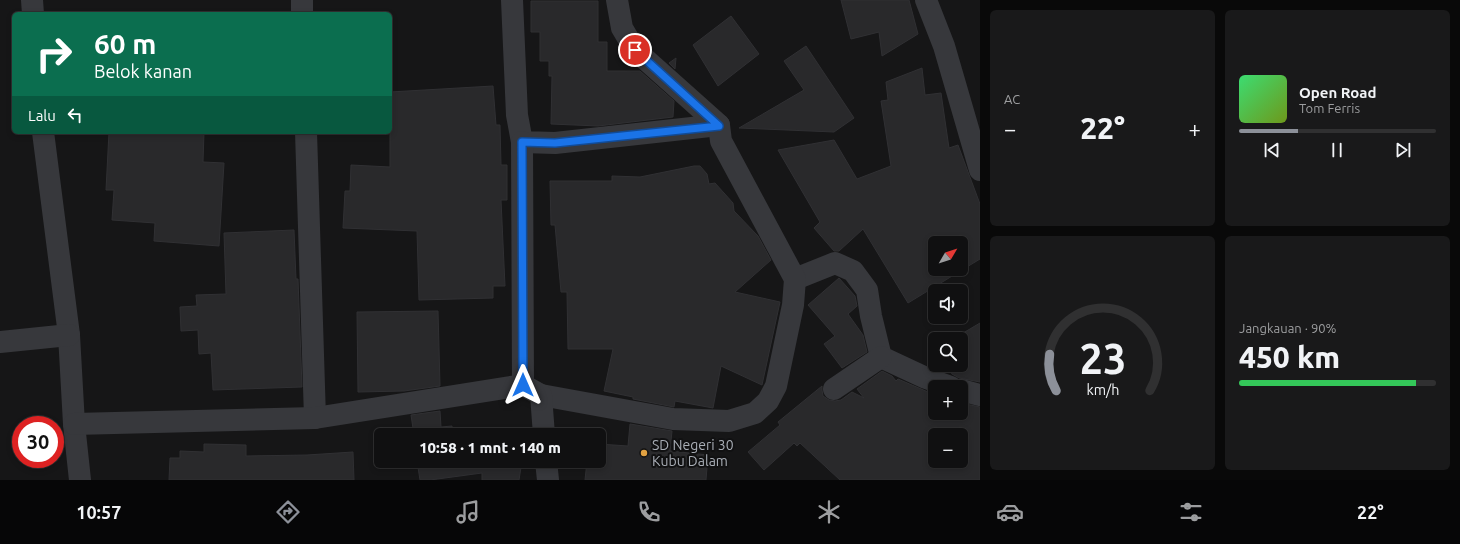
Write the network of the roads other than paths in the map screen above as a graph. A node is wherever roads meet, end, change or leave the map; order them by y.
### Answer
1 (32, 0) edge
2 (302, 0) edge
3 (512, 0) edge
4 (617, 0) edge
5 (926, 0) edge
6 (33, 12) edge
7 (302, 12) edge
8 (719, 126) junction
9 (43, 134) edge
10 (306, 134) edge
11 (522, 142) junction
12 (980, 170) edge
13 (795, 279) junction
14 (66, 335) junction
15 (0, 342) edge
16 (881, 357) junction
17 (932, 380) edge
18 (834, 389) dead end
19 (532, 390) junction
20 (968, 392) edge
21 (980, 395) edge
22 (315, 418) junction
23 (74, 424) junction
24 (542, 428) edge
25 (547, 468) edge
26 (80, 480) edge
27 (548, 480) edge

1 - 6 street
2 - 7 street
3 - 11 street
4 - 8 street
5 - 12 street
8 - 11 street
8 - 13 street
9 - 14 street
10 - 22 street
11 - 19 street
13 - 16 street
13 - 19 street
14 - 15 street
14 - 23 street
16 - 17 street
16 - 18 street
19 - 22 street
19 - 24 street
20 - 21 street
22 - 23 street
23 - 26 street
25 - 27 street

